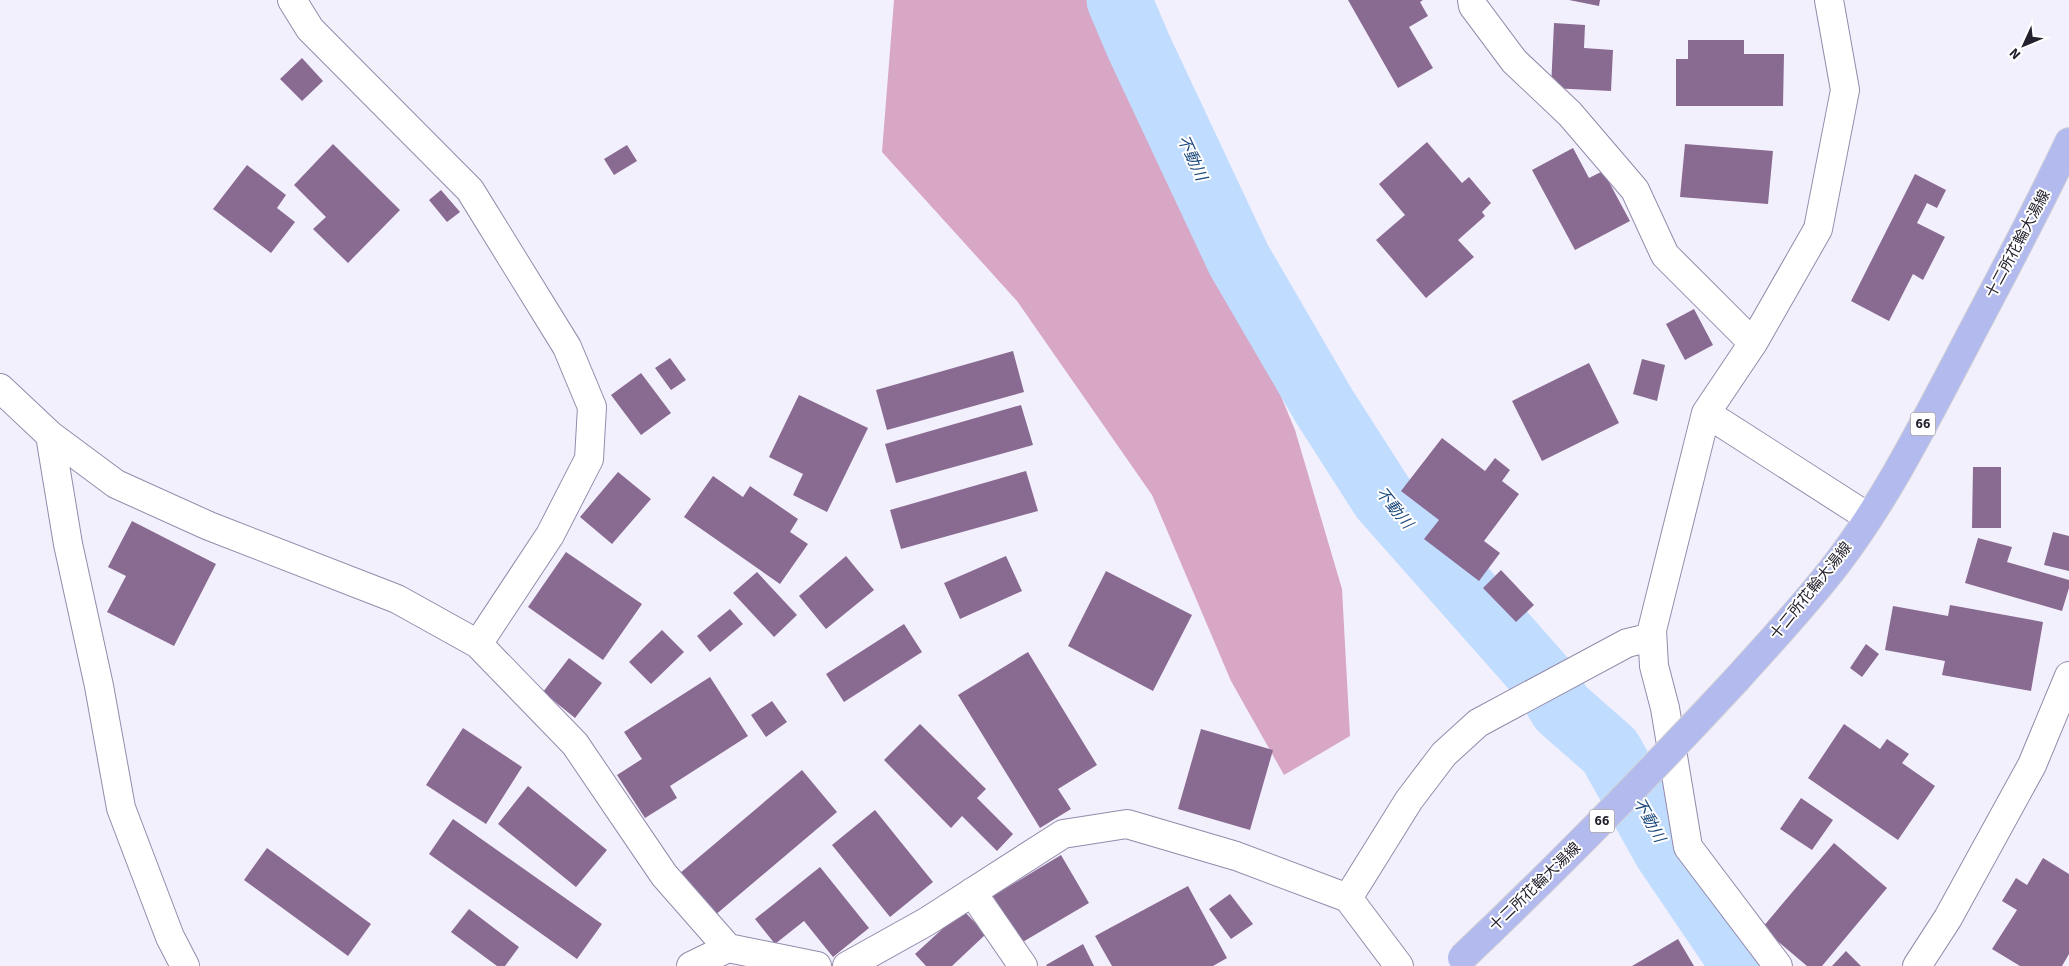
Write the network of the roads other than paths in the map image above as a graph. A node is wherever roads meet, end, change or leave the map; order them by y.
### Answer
1 (292, 0) edge
2 (1472, 0) edge
3 (1828, 0) edge
4 (2069, 142) edge
5 (1753, 343) junction
6 (0, 388) edge
7 (1706, 413) junction
8 (50, 435) junction
9 (1868, 517) junction
10 (1652, 637) junction
11 (478, 644) junction
12 (2069, 676) edge
13 (972, 892) junction
14 (1348, 898) junction
15 (728, 948) junction
16 (1457, 962) edge
17 (185, 966) edge
18 (692, 966) edge
19 (817, 966) edge
20 (847, 966) edge
21 (1023, 966) edge
22 (1399, 966) edge
23 (1778, 966) edge
24 (1917, 966) edge

1 - 11 street
2 - 5 street
3 - 5 street
4 - 9 main road, 十二所花輪大湯線 / 66
5 - 7 street
6 - 8 street
7 - 9 street
7 - 10 street
8 - 11 street
8 - 17 street
9 - 16 main road, 十二所花輪大湯線 / 66, bridge
10 - 14 street
10 - 23 street
11 - 15 street
12 - 24 street
13 - 14 street
13 - 20 street
13 - 21 street
14 - 22 street
15 - 18 street
15 - 19 street

